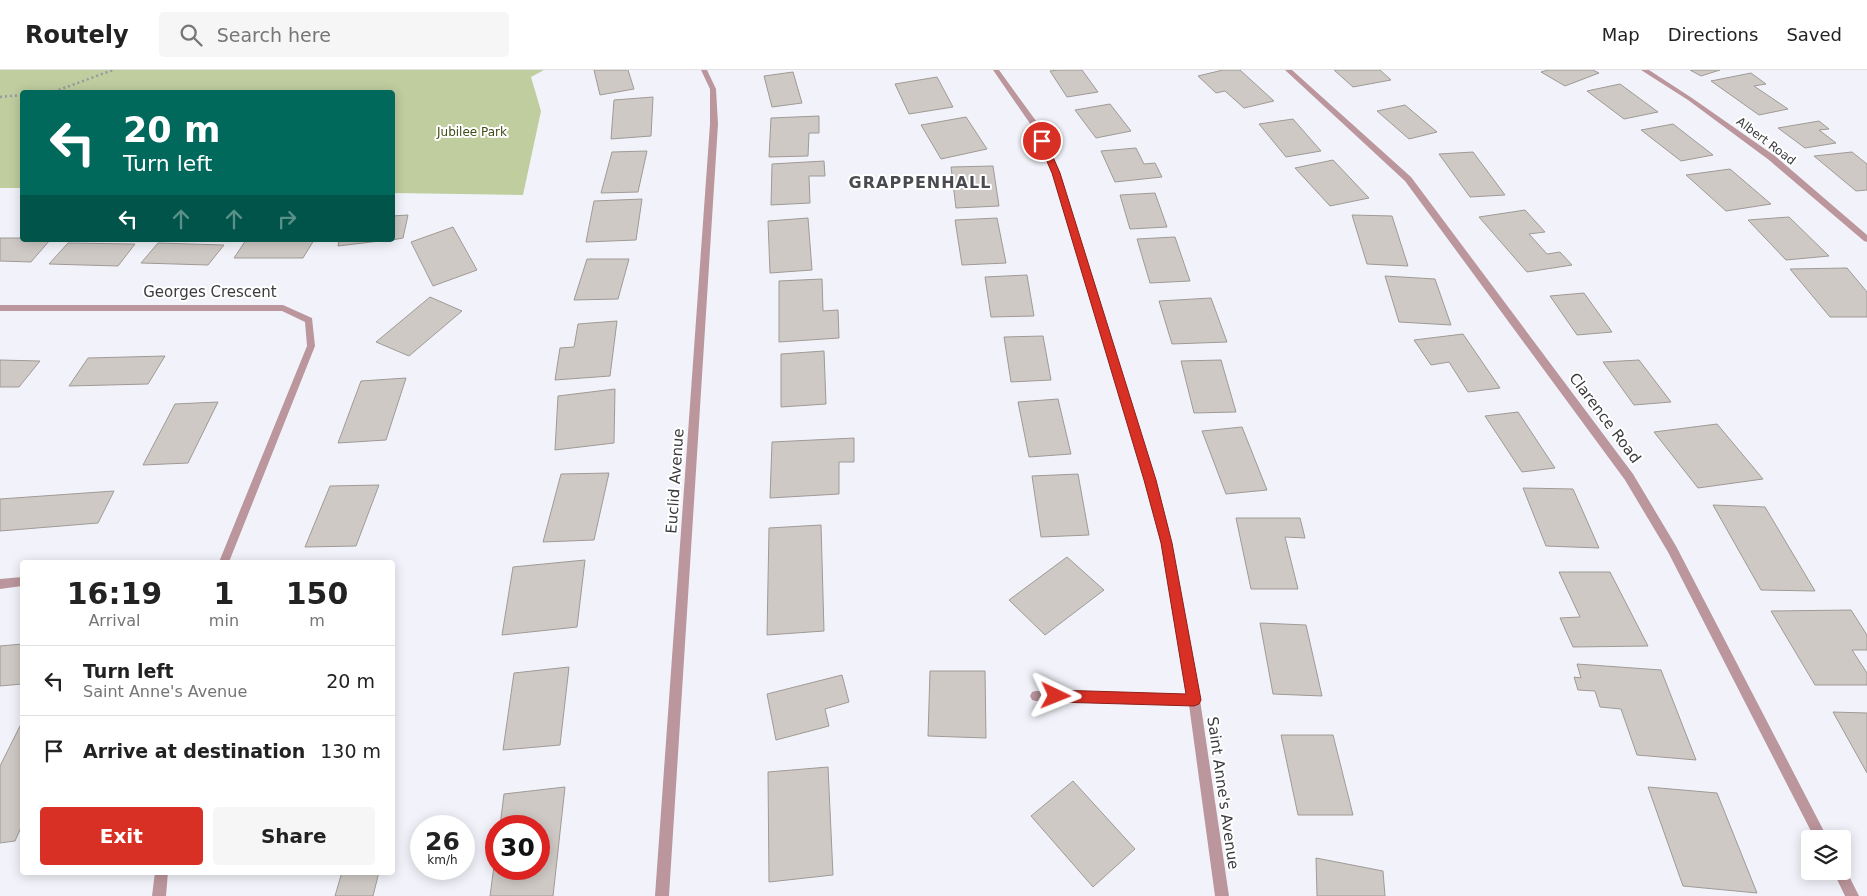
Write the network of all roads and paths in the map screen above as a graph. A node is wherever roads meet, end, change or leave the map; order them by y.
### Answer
1 (113, 70) edge
2 (704, 70) edge
3 (996, 70) edge
4 (1288, 70) edge
5 (1644, 70) edge
6 (58, 90) edge
7 (20, 95) edge
8 (0, 97) edge
9 (1867, 239) edge
10 (0, 308) edge
11 (225, 560) edge
12 (20, 582) edge
13 (0, 584) edge
14 (1036, 696) dead end
15 (1194, 700) junction
16 (1817, 830) edge
17 (162, 875) edge
18 (1844, 880) edge
19 (159, 896) edge
20 (662, 896) edge
21 (1222, 896) edge
22 (1852, 896) edge

1 - 6 path
2 - 20 street, Euclid Avenue
3 - 15 street, Saint Anne's Avenue
4 - 16 street, Clarence Road
5 - 9 street, Albert Road
7 - 8 path
10 - 11 street, Georges Crescent
12 - 13 street
14 - 15 street
15 - 21 street, Saint Anne's Avenue
17 - 19 street
18 - 22 street

